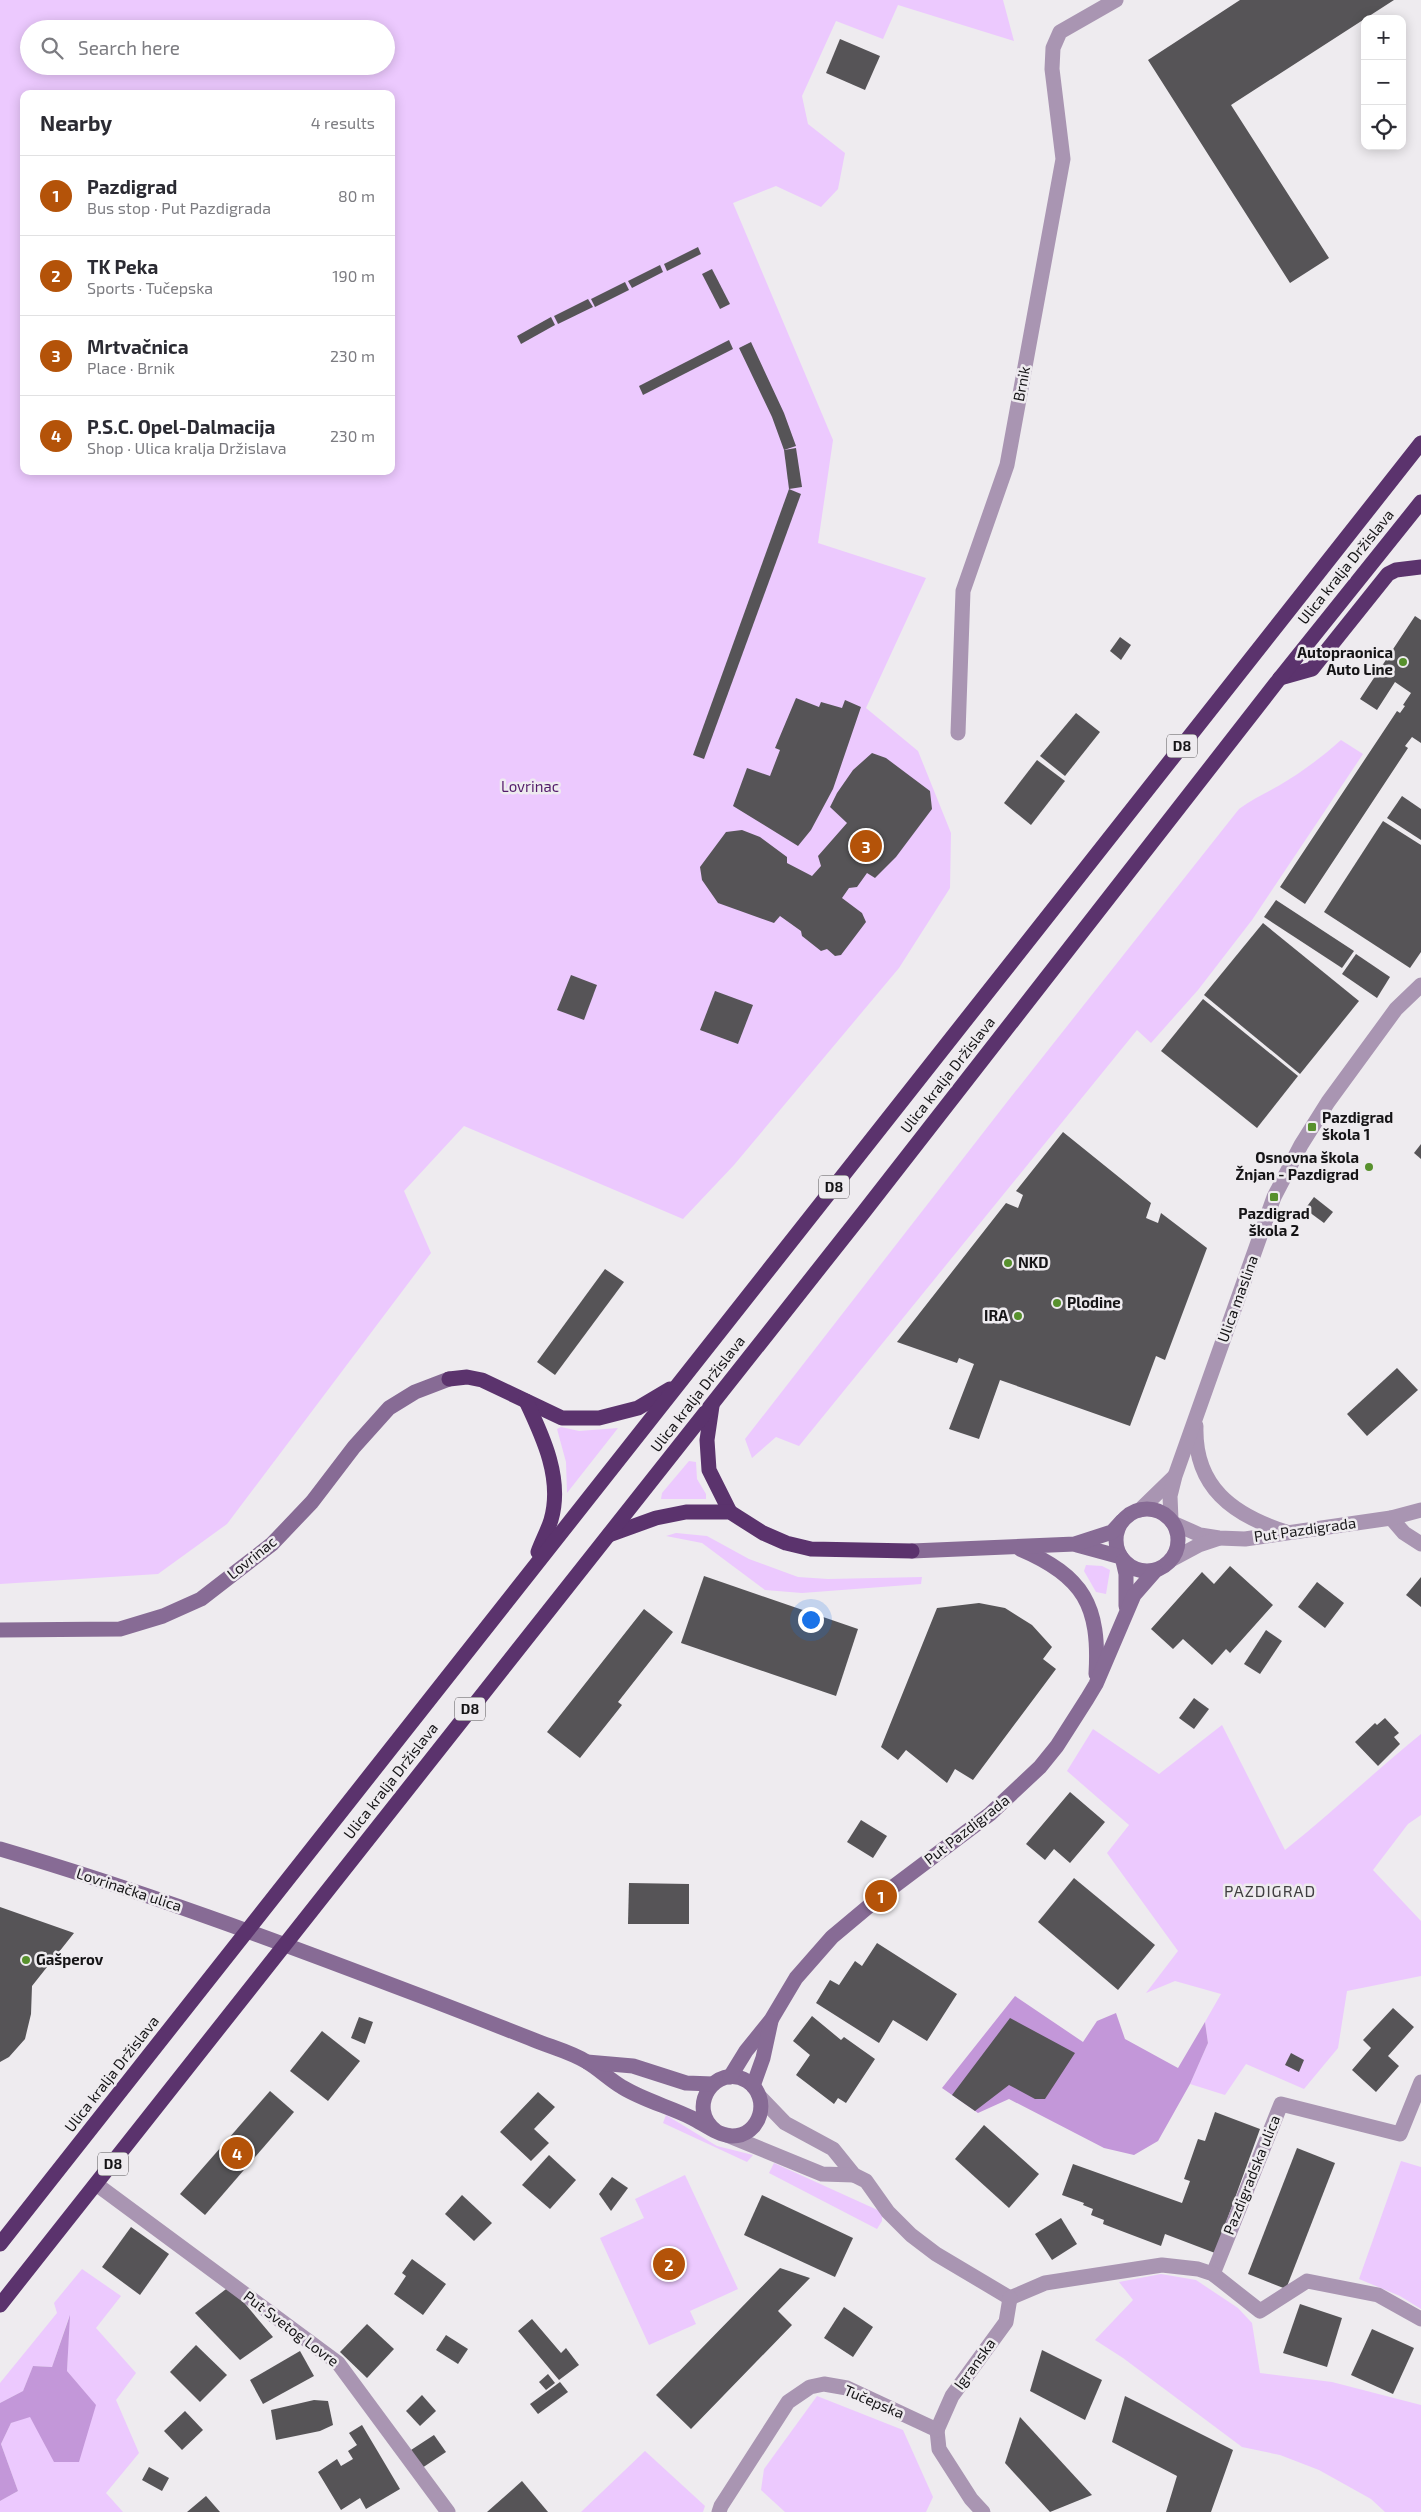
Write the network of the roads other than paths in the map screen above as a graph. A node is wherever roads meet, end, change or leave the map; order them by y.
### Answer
1 (1116, 0) edge
2 (1418, 446) edge
3 (1421, 502) edge
4 (1421, 567) edge
5 (1280, 678) junction
6 (958, 733) dead end
7 (1421, 985) edge
8 (449, 1379) joint
9 (678, 1385) junction
10 (526, 1401) junction
11 (712, 1404) junction
12 (1197, 1415) junction
13 (1175, 1476) junction
14 (1140, 1510) junction
15 (1421, 1510) edge
16 (730, 1512) junction
17 (1391, 1518) junction
18 (1122, 1521) junction
19 (1172, 1521) junction
20 (1290, 1533) junction
21 (608, 1536) junction
22 (1219, 1538) junction
23 (1075, 1544) junction
24 (1421, 1544) edge
25 (1018, 1548) junction
26 (912, 1551) joint
27 (1122, 1559) junction
28 (1172, 1560) junction
29 (530, 1570) junction
30 (1155, 1571) junction
31 (1126, 1610) junction
32 (0, 1630) edge
33 (1096, 1684) junction
34 (0, 1849) edge
35 (771, 2020) junction
36 (587, 2062) junction
37 (730, 2077) junction
38 (1421, 2082) edge
39 (713, 2084) junction
40 (756, 2091) junction
41 (722, 2133) junction
42 (854, 2176) junction
43 (96, 2184) junction
44 (0, 2244) edge
45 (1213, 2274) junction
46 (1010, 2298) junction
47 (0, 2305) edge
48 (1421, 2319) edge
49 (937, 2430) junction
50 (448, 2512) edge
51 (719, 2512) edge
52 (983, 2512) edge

1 - 6 street, Brnik
2 - 9 highway, Ulica kralja Držislava / D8
3 - 5 highway, Ulica kralja Držislava / D8
4 - 5 highway
5 - 11 highway, Ulica kralja Držislava / D8
7 - 12 street, Ulica maslina
8 - 10 highway
8 - 32 street, Lovrinac
9 - 10 highway
9 - 29 highway, Ulica kralja Držislava / D8
10 - 29 highway
11 - 16 highway
11 - 21 highway, Ulica kralja Držislava / D8
12 - 13 street, Ulica maslina
12 - 20 street
13 - 14 street, Ulica maslina
13 - 19 street, Ulica maslina
14 - 18 street
14 - 19 street
15 - 17 street
16 - 21 highway
16 - 26 highway
17 - 20 street, Put Pazdigrada
17 - 24 street
18 - 23 street
18 - 27 street
19 - 22 street, Put Pazdigrada
19 - 28 street
20 - 22 street, Put Pazdigrada
21 - 43 highway, Ulica kralja Držislava / D8
22 - 28 street, Put Pazdigrada
23 - 25 street
23 - 27 street
25 - 26 street
25 - 33 street
27 - 30 street
27 - 31 street, Put Pazdigrada
28 - 30 street
29 - 44 highway, Ulica kralja Držislava / D8
30 - 31 street, Put Pazdigrada
31 - 33 street, Put Pazdigrada
33 - 35 street, Put Pazdigrada
34 - 36 street, Lovrinačka ulica
35 - 37 street, Put Pazdigrada
35 - 40 street, Put Pazdigrada
36 - 39 street
36 - 41 street
37 - 39 street
37 - 40 street
38 - 45 street, Pazdigradska ulica
39 - 41 street
40 - 41 street
40 - 42 street
41 - 42 street
42 - 46 street
43 - 47 highway, Ulica kralja Držislava / D8
43 - 50 street, Put Svetog Lovre
45 - 46 street
45 - 48 street
46 - 49 street, Igranska
49 - 51 street, Tučepska
49 - 52 street

